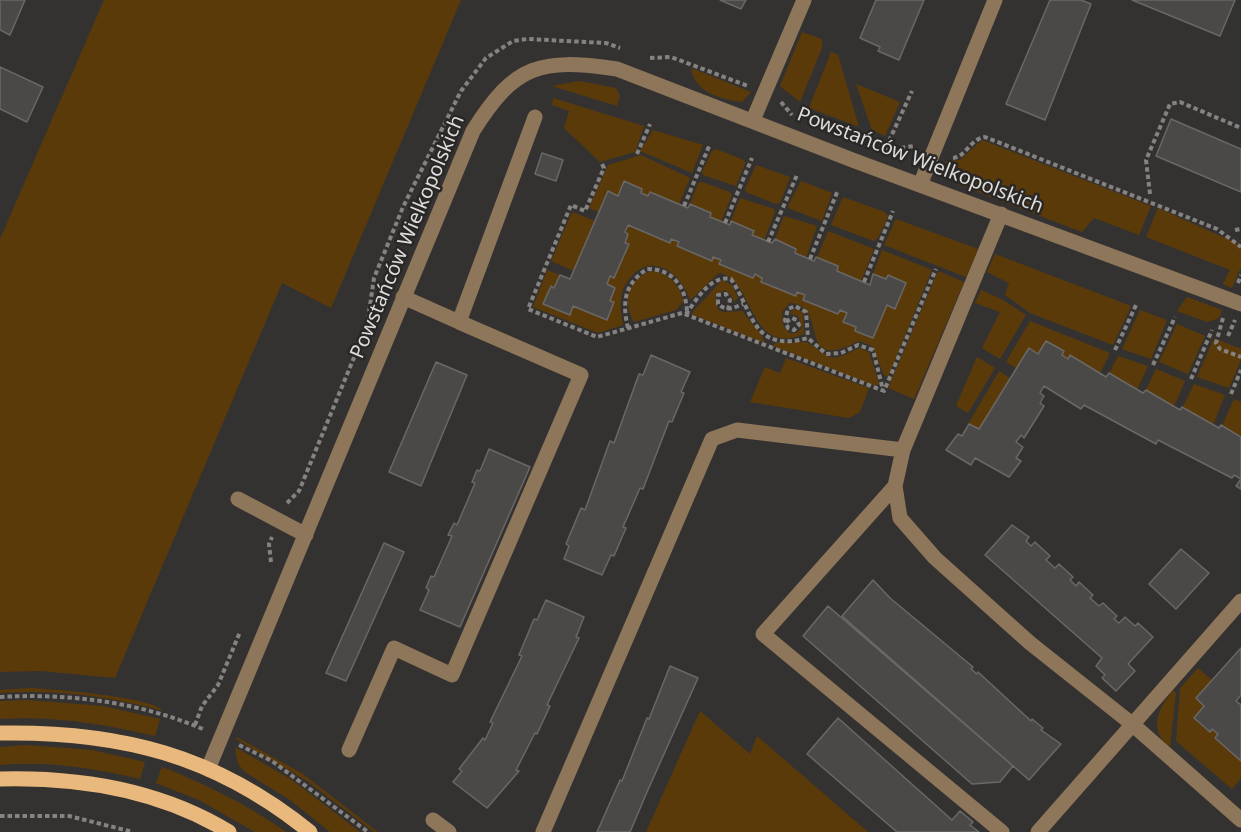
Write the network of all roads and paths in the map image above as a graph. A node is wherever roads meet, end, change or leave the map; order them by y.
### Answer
1 (804, 0) edge
2 (995, 0) edge
3 (912, 91) dead end
4 (535, 117) dead end
5 (753, 120) junction
6 (650, 124) dead end
7 (1241, 128) edge
8 (889, 141) dead end
9 (710, 144) dead end
10 (933, 152) junction
11 (637, 154) dead end
12 (752, 158) dead end
13 (602, 164) dead end
14 (796, 175) dead end
15 (920, 185) junction
16 (838, 190) dead end
17 (1150, 194) dead end
18 (684, 206) dead end
19 (893, 211) dead end
20 (1001, 214) junction
21 (724, 223) dead end
22 (1241, 229) edge
23 (1234, 230) dead end
24 (768, 242) dead end
25 (1241, 247) edge
26 (810, 259) dead end
27 (936, 269) dead end
28 (864, 282) dead end
29 (403, 297) junction
30 (1137, 303) dead end
31 (743, 304) junction
32 (728, 309) dead end
33 (1239, 310) edge
34 (1226, 312) dead end
35 (686, 314) junction
36 (1175, 317) dead end
37 (459, 322) junction
38 (786, 322) dead end
39 (628, 328) junction
40 (1212, 330) dead end
41 (1228, 336) dead end
42 (771, 337) junction
43 (808, 338) junction
44 (768, 346) junction
45 (1115, 350) dead end
46 (1241, 357) edge
47 (1153, 365) dead end
48 (1241, 370) edge
49 (1191, 379) dead end
50 (883, 391) junction
51 (1231, 394) dead end
52 (903, 450) junction
53 (895, 486) junction
54 (238, 500) dead end
55 (306, 535) junction
56 (1241, 601) edge
57 (1132, 724) junction
58 (0, 733) edge
59 (348, 750) dead end
60 (208, 769) junction
61 (0, 779) edge
62 (0, 816) edge
63 (433, 820) dead end
64 (1241, 820) edge
65 (133, 832) edge
66 (229, 832) edge
67 (310, 832) edge
68 (449, 832) edge
69 (543, 832) edge
70 (1002, 832) edge
71 (1038, 832) edge

1 - 5 street
2 - 10 street
3 - 8 path
4 - 37 street
5 - 15 street, Powstańców Wielkopolskich
5 - 29 street, Powstańców Wielkopolskich
6 - 11 path
7 - 17 path
9 - 18 path
10 - 15 street
10 - 25 path
12 - 21 path
13 - 39 path
14 - 24 path
15 - 20 street, Powstańców Wielkopolskich
16 - 26 path
19 - 28 path
20 - 33 street, Powstańców Wielkopolskich
20 - 52 street
22 - 23 path
27 - 50 path
29 - 37 street
29 - 55 street, Powstańców Wielkopolskich
30 - 45 path
31 - 32 path
31 - 35 path
31 - 42 path
33 - 41 path
34 - 46 path
35 - 39 path
35 - 39 path
35 - 44 path
36 - 47 path
37 - 59 street
38 - 43 path
40 - 49 path
42 - 43 path
42 - 44 path
43 - 50 path
44 - 50 path
48 - 51 path
52 - 53 street
52 - 69 street
53 - 57 street
53 - 70 street
54 - 55 street
55 - 60 street, Powstańców Wielkopolskich
56 - 57 street
57 - 64 street
57 - 71 street
58 - 60 main road
60 - 67 main road
61 - 66 main road
62 - 65 path
63 - 68 street

